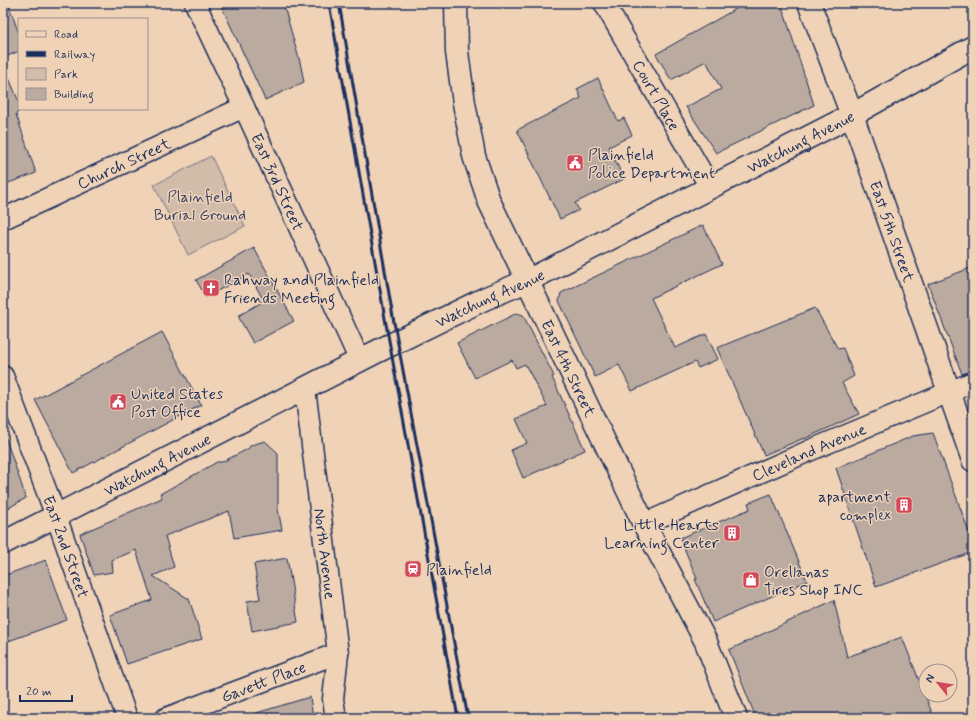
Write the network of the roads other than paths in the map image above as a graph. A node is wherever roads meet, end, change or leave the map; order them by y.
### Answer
1 (195, 3) edge
2 (456, 3) edge
3 (604, 3) edge
4 (809, 3) edge
5 (973, 47) edge
6 (244, 107) junction
7 (852, 115) junction
8 (710, 188) junction
9 (3, 219) edge
10 (527, 281) junction
11 (360, 361) junction
12 (3, 376) edge
13 (973, 382) edge
14 (305, 389) junction
15 (950, 391) junction
16 (973, 460) edge
17 (56, 516) junction
18 (644, 524) junction
19 (3, 543) edge
20 (338, 653) junction
21 (127, 718) edge
22 (166, 718) edge
23 (336, 718) edge
24 (736, 718) edge

1 - 6 street, East 3rd Street
2 - 10 main road, East 4th Street
3 - 8 street, Court Place
4 - 7 main road, East 5th Street
5 - 7 main road, Watchung Avenue
6 - 9 street, Church Street
6 - 11 street, East 3rd Street
7 - 8 main road, Watchung Avenue
7 - 15 main road, East 5th Street
8 - 10 main road, Watchung Avenue
10 - 11 main road, Watchung Avenue
10 - 18 main road, East 4th Street
11 - 14 main road, Watchung Avenue
12 - 17 street, East 2nd Street
13 - 15 street, Cleveland Avenue
14 - 17 main road, Watchung Avenue
14 - 20 street, North Avenue
15 - 16 main road, East 5th Street
15 - 18 street, Cleveland Avenue
17 - 19 main road, Watchung Avenue
17 - 21 street, East 2nd Street
18 - 24 main road, East 4th Street
20 - 22 street, Gavett Place
20 - 23 street, North Avenue

